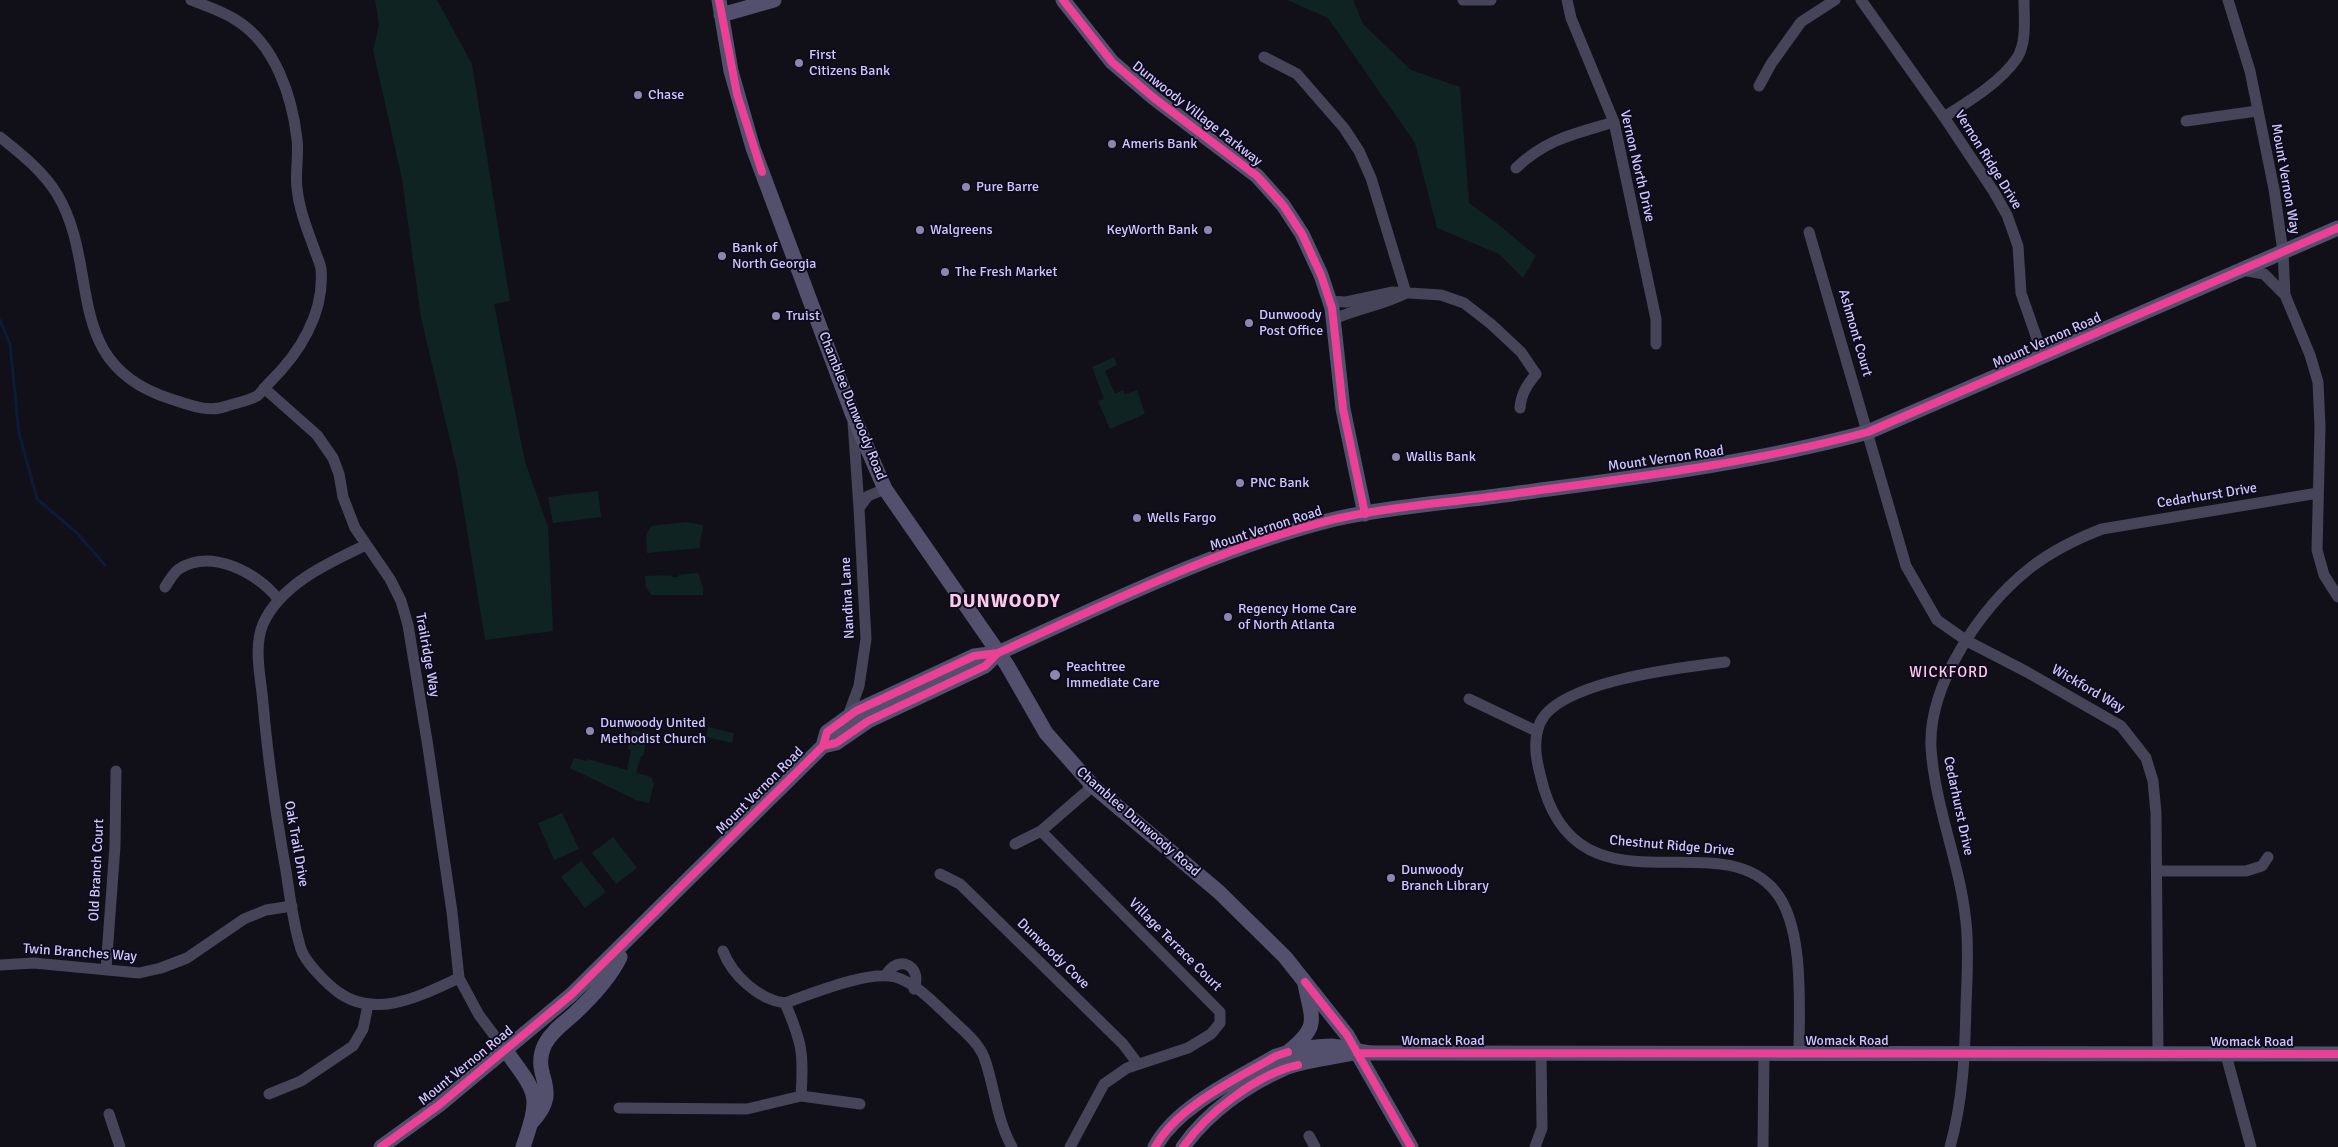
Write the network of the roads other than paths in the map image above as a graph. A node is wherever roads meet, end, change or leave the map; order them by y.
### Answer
1 (191, 0) edge
2 (718, 0) edge
3 (774, 0) edge
4 (1062, 0) edge
5 (1463, 0) edge
6 (1491, 0) edge
7 (1567, 0) edge
8 (1835, 0) edge
9 (1861, 0) edge
10 (2024, 0) edge
11 (2228, 0) edge
12 (721, 15) junction
13 (1264, 57) dead end
14 (1759, 86) dead end
15 (2257, 111) junction
16 (1944, 117) junction
17 (1614, 122) junction
18 (2186, 122) dead end
19 (0, 137) edge
20 (1516, 168) dead end
21 (2338, 228) edge
22 (1809, 232) dead end
23 (2283, 252) junction
24 (2242, 270) junction
25 (1406, 293) junction
26 (2284, 295) junction
27 (1330, 302) junction
28 (1334, 319) junction
29 (1656, 344) dead end
30 (2043, 356) junction
31 (264, 388) junction
32 (1520, 408) dead end
33 (852, 413) junction
34 (1869, 438) junction
35 (885, 489) junction
36 (2318, 493) junction
37 (859, 508) junction
38 (1365, 514) junction
39 (366, 545) junction
40 (164, 587) dead end
41 (2338, 597) edge
42 (278, 599) junction
43 (1967, 641) junction
44 (998, 652) junction
45 (1725, 662) dead end
46 (859, 686) junction
47 (880, 699) junction
48 (1469, 700) dead end
49 (848, 716) junction
50 (1536, 731) junction
51 (823, 746) junction
52 (116, 771) dead end
53 (1093, 786) junction
54 (1041, 831) junction
55 (1015, 844) dead end
56 (2268, 857) dead end
57 (2157, 871) junction
58 (940, 874) dead end
59 (292, 906) junction
60 (628, 940) junction
61 (723, 951) dead end
62 (0, 965) edge
63 (106, 969) junction
64 (459, 978) junction
65 (1305, 982) junction
66 (785, 1003) junction
67 (368, 1005) junction
68 (506, 1051) junction
69 (1288, 1052) junction
70 (1357, 1053) junction
71 (1764, 1053) junction
72 (1799, 1053) junction
73 (1965, 1053) junction
74 (1541, 1054) junction
75 (2338, 1054) edge
76 (2158, 1055) junction
77 (2226, 1055) junction
78 (1138, 1064) junction
79 (269, 1094) dead end
80 (801, 1096) junction
81 (860, 1104) dead end
82 (619, 1108) dead end
83 (109, 1114) dead end
84 (531, 1122) junction
85 (1309, 1136) dead end
86 (120, 1147) edge
87 (381, 1147) edge
88 (523, 1147) edge
89 (1012, 1147) edge
90 (1070, 1147) edge
91 (1155, 1147) edge
92 (1183, 1147) edge
93 (1315, 1147) edge
94 (1412, 1147) edge
95 (1536, 1147) edge
96 (1763, 1147) edge
97 (1950, 1147) edge
98 (2251, 1147) edge

1 - 31 street
2 - 12 street, Chamblee Dunwoody Road
3 - 12 street
4 - 27 street, Dunwoody Village Parkway
5 - 6 street
7 - 17 street, Vernon North Drive
8 - 14 street
9 - 16 street, Vernon Ridge Drive
10 - 16 street
11 - 15 street, Mount Vernon Way
12 - 33 street, Chamblee Dunwoody Road
13 - 25 street
15 - 18 street
15 - 23 street, Mount Vernon Way
16 - 30 street, Vernon Ridge Drive
17 - 20 street
17 - 29 street, Vernon North Drive
19 - 31 street
21 - 23 street, Mount Vernon Road
22 - 34 street, Ashmont Court
23 - 24 street, Mount Vernon Road
23 - 26 street, Mount Vernon Way
24 - 26 street
24 - 30 street, Mount Vernon Road
25 - 27 street
25 - 28 street
25 - 32 street
26 - 36 street, Mount Vernon Way
27 - 28 street, Dunwoody Village Parkway
28 - 38 street, Dunwoody Village Parkway
30 - 34 street, Mount Vernon Road
31 - 39 street, Trailridge Way
33 - 35 street, Chamblee Dunwoody Road
33 - 37 street, Nandina Lane
34 - 38 street, Mount Vernon Road
34 - 43 street, Wickford Way
35 - 37 street
35 - 44 street, Chamblee Dunwoody Road
36 - 41 street, Mount Vernon Way
36 - 43 street, Cedarhurst Drive
37 - 46 street, Nandina Lane
38 - 44 street, Mount Vernon Road
39 - 42 street, Oak Trail Drive
39 - 64 street, Trailridge Way
40 - 42 street
42 - 59 street, Oak Trail Drive
43 - 57 street, Wickford Way
43 - 73 street, Cedarhurst Drive
44 - 47 street
44 - 51 street, Mount Vernon Road
44 - 53 street, Chamblee Dunwoody Road
45 - 50 street
46 - 47 street
46 - 49 street, Nandina Lane
47 - 49 street
48 - 50 street
49 - 51 street
50 - 72 street, Chestnut Ridge Drive
51 - 60 street, Mount Vernon Road
52 - 63 street, Old Branch Court
53 - 54 street
53 - 65 street, Chamblee Dunwoody Road
54 - 55 street
54 - 78 street, Village Terrace Court
56 - 57 street
57 - 76 street, Wickford Way
58 - 78 street, Dunwoody Cove
59 - 63 street, Twin Branches Way
59 - 67 street, Oak Trail Drive
60 - 68 street, Mount Vernon Road
60 - 84 street
61 - 66 street
62 - 63 street, Twin Branches Way
64 - 67 street, Oak Trail Drive
64 - 68 street
65 - 69 street
65 - 70 street, Chamblee Dunwoody Road
66 - 80 street
66 - 89 street
67 - 79 street
68 - 84 street
68 - 87 street, Mount Vernon Road
69 - 70 street
69 - 91 street
70 - 74 street, Womack Road
70 - 92 street
70 - 94 street, Chamblee Dunwoody Road
71 - 72 street, Womack Road
71 - 74 street, Womack Road
71 - 96 street
72 - 73 street, Womack Road
73 - 76 street, Womack Road
73 - 97 street, Cedarhurst Drive
74 - 95 street
75 - 77 street, Womack Road
76 - 77 street, Womack Road
77 - 98 street
78 - 90 street, Village Terrace Court
80 - 81 street
80 - 82 street
83 - 86 street
84 - 88 street
85 - 93 street

